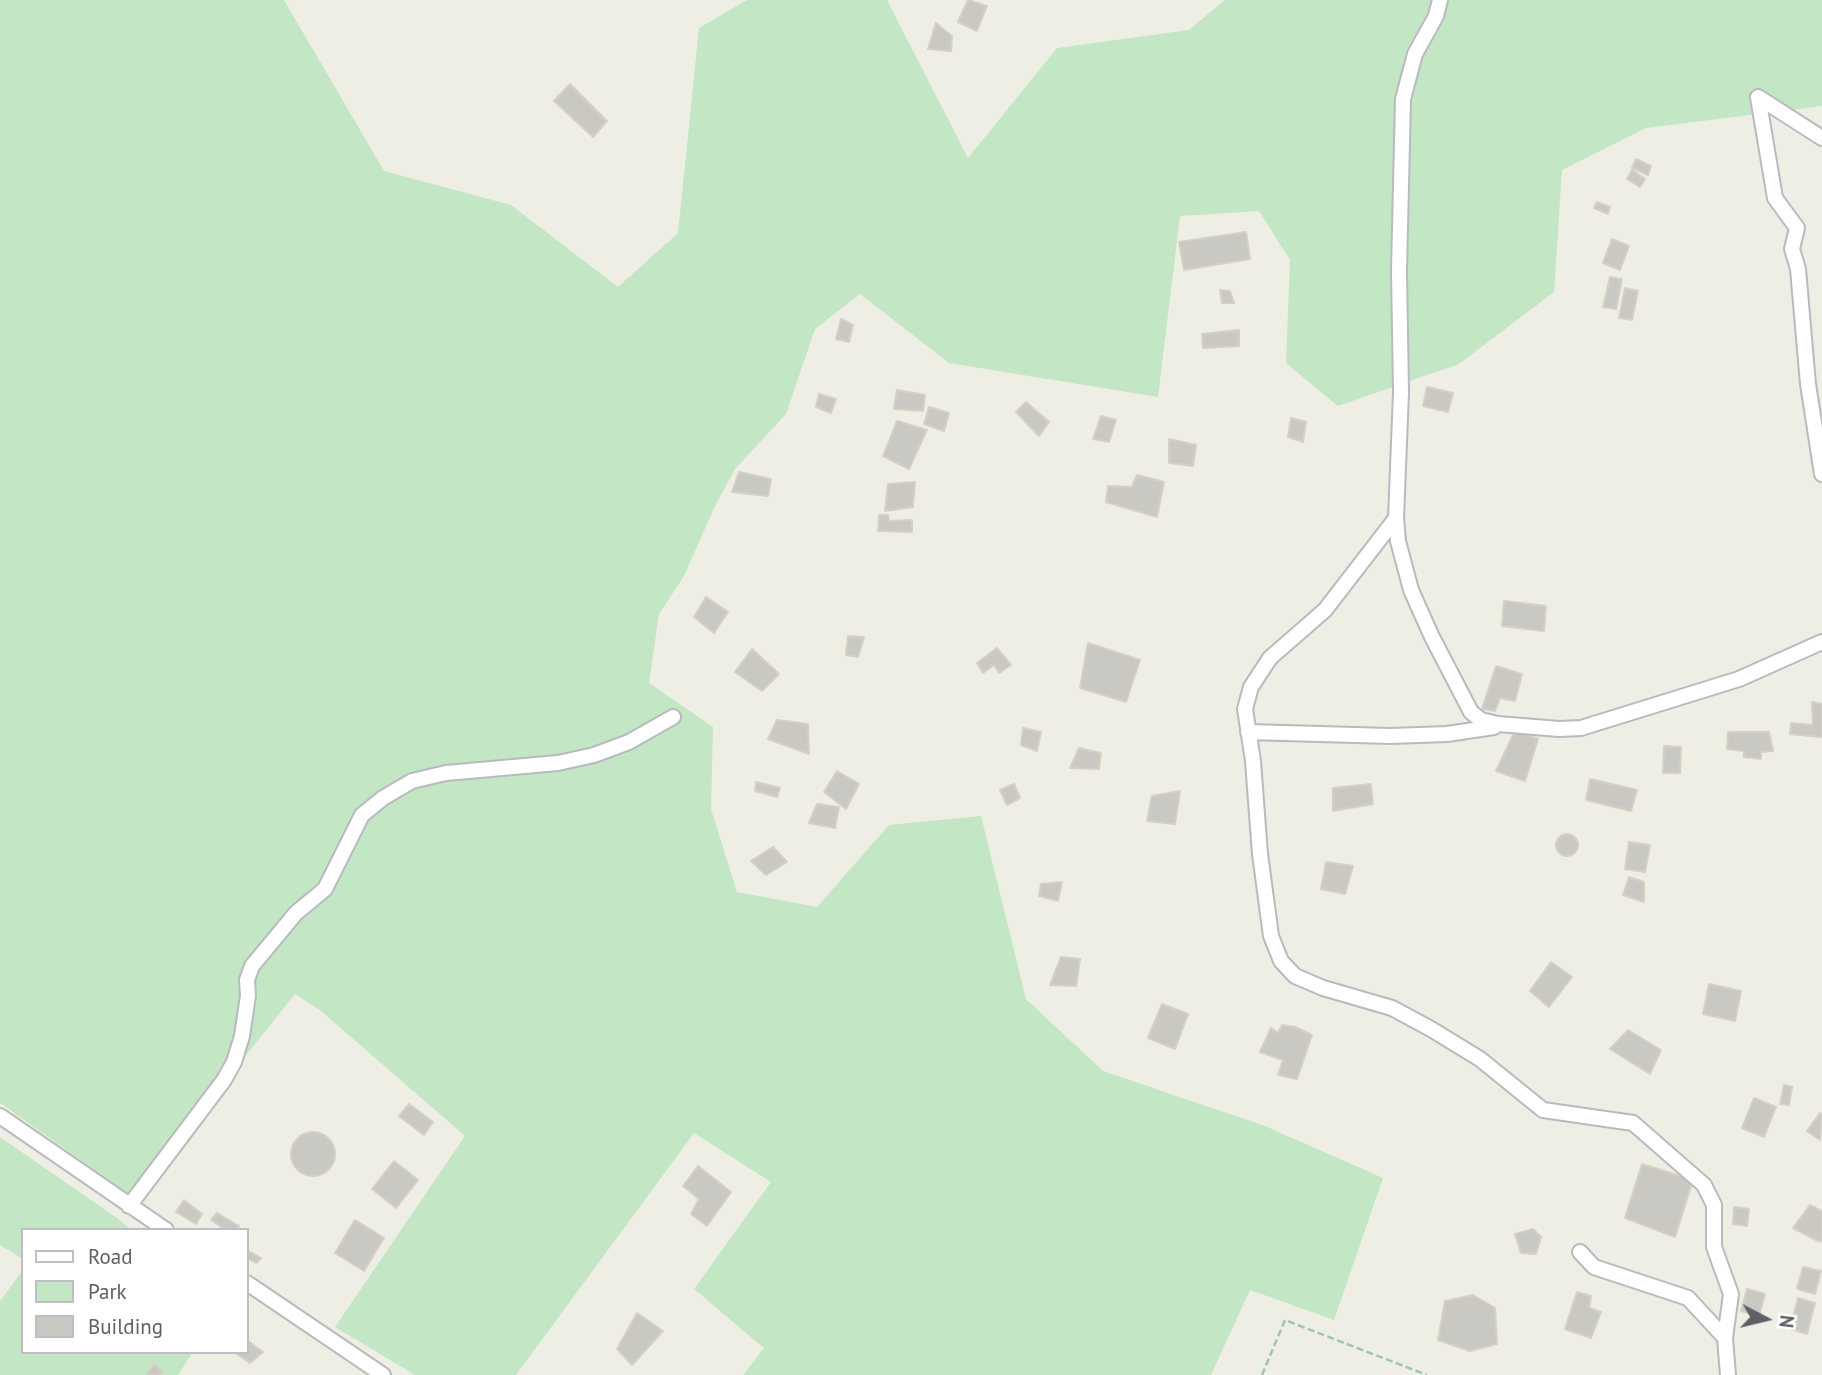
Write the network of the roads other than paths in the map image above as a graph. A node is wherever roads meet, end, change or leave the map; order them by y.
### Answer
1 (1440, 0) edge
2 (1822, 138) edge
3 (1822, 474) edge
4 (1396, 517) junction
5 (1822, 642) edge
6 (673, 716) dead end
7 (1509, 725) junction
8 (1248, 732) junction
9 (0, 1116) edge
10 (129, 1206) junction
11 (163, 1228) edge
12 (1580, 1252) dead end
13 (248, 1284) edge
14 (1724, 1338) junction
15 (383, 1375) edge
16 (1728, 1375) edge

1 - 4 street
2 - 3 street
4 - 7 street
4 - 8 street
5 - 7 street
6 - 10 street
7 - 8 street
8 - 14 street
9 - 10 street
10 - 11 street
12 - 14 street
13 - 15 street
14 - 16 street

